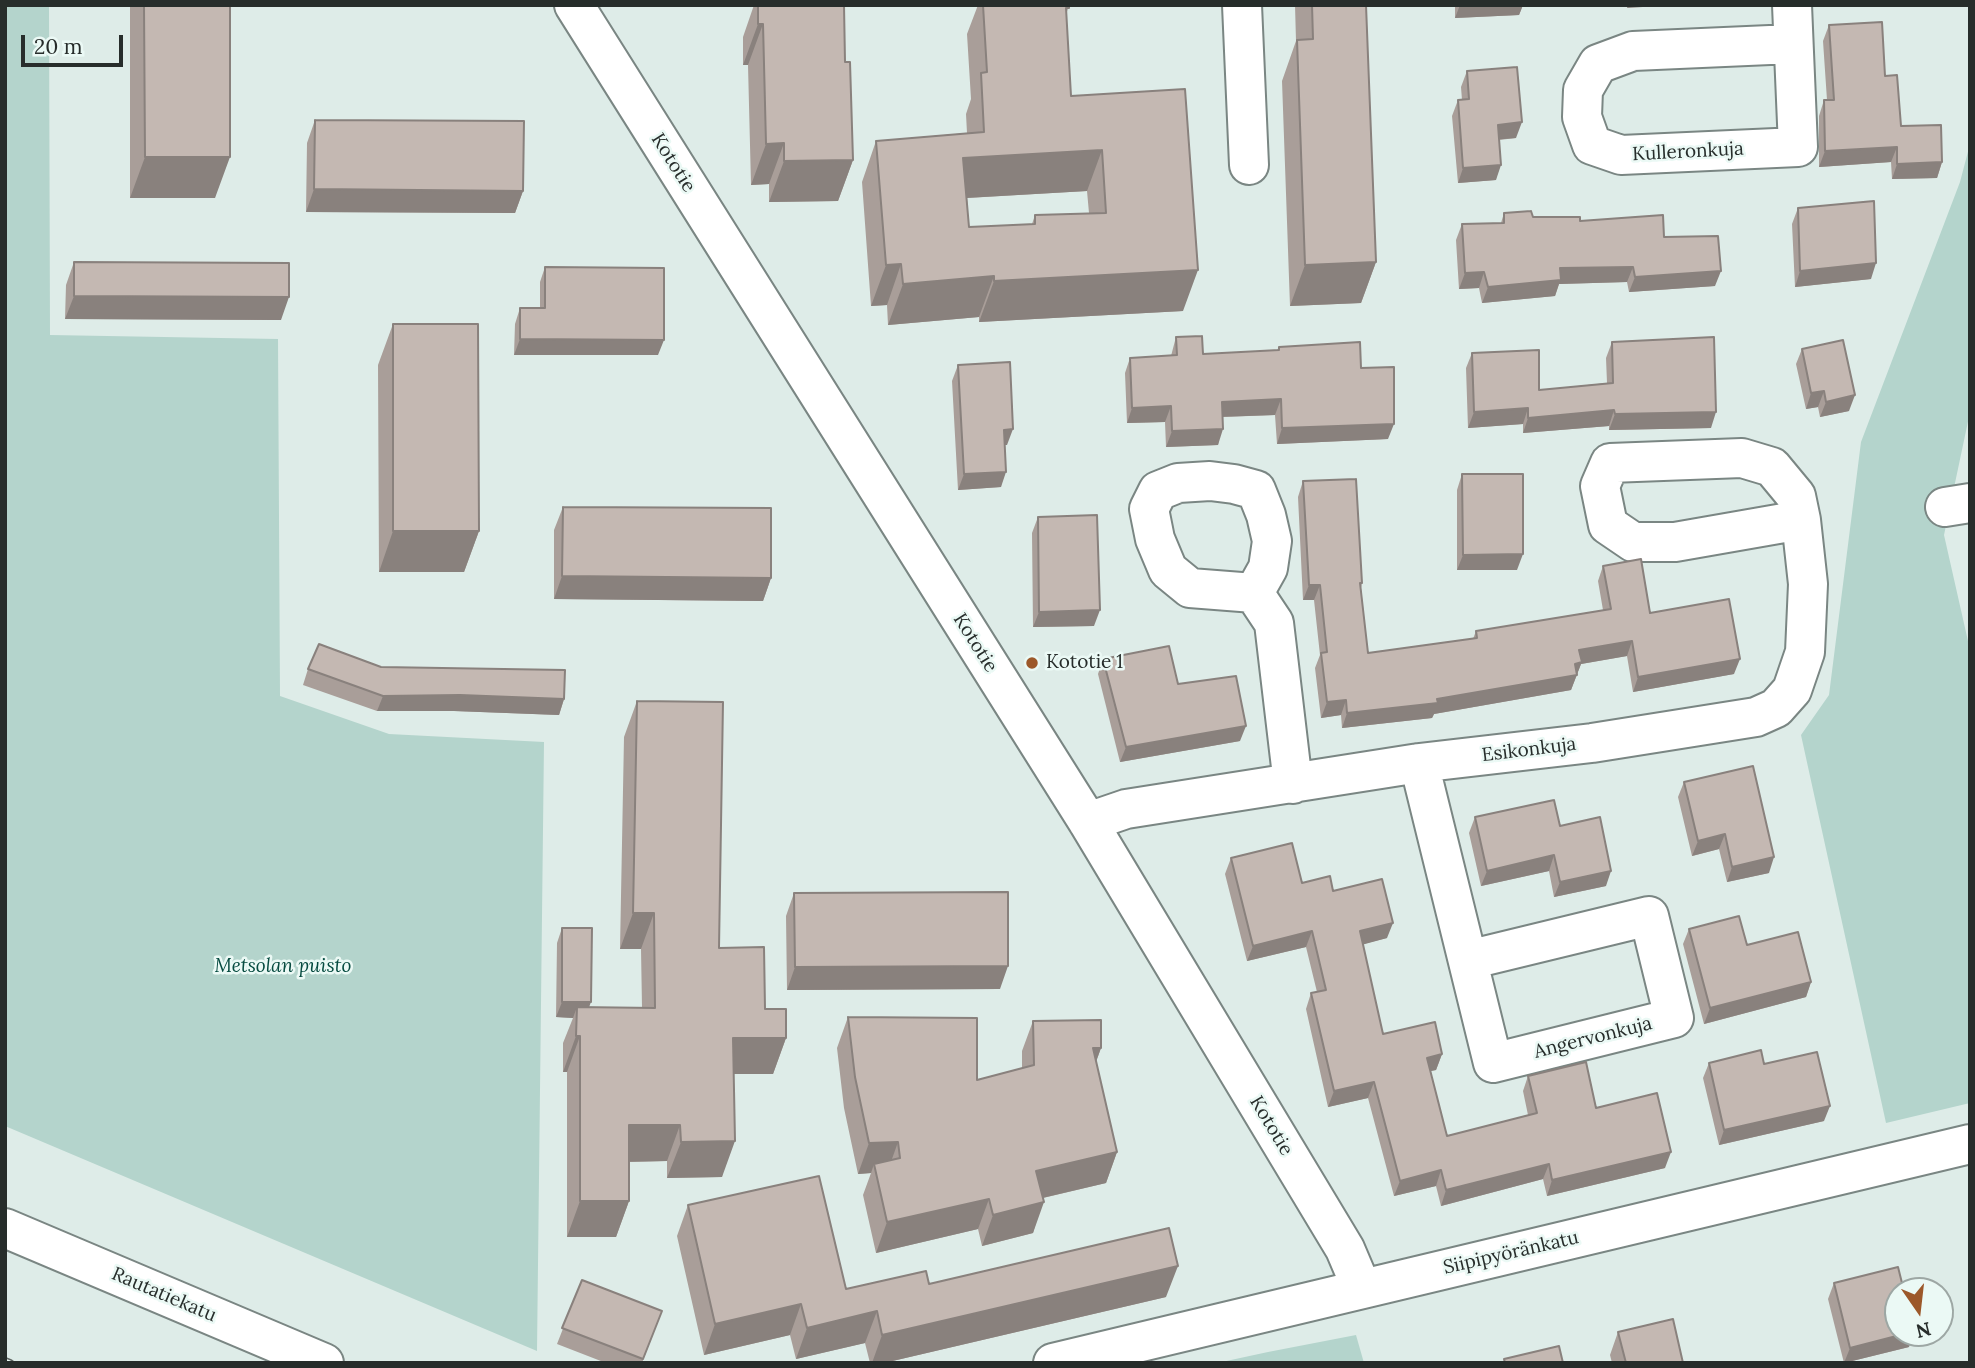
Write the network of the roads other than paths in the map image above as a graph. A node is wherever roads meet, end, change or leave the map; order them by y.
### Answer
1 (574, 5) edge
2 (1242, 5) edge
3 (1791, 5) edge
4 (1793, 44) junction
5 (1249, 165) dead end
6 (1801, 520) junction
7 (1254, 593) dead end
8 (1419, 763) junction
9 (1293, 784) junction
10 (1088, 822) junction
11 (1468, 960) junction
12 (1970, 1144) edge
13 (5, 1228) edge
14 (1362, 1289) junction
15 (324, 1363) edge
16 (1053, 1363) edge

1 - 10 street, Kototie
2 - 5 street
3 - 4 street, Kulleronkuja
4 - 4 street, Kulleronkuja
6 - 6 street, Esikonkuja
6 - 8 street, Esikonkuja
7 - 9 street
8 - 9 street, Esikonkuja
8 - 11 street, Angervonkuja
9 - 10 street, Esikonkuja
10 - 14 street, Kototie
11 - 11 street, Angervonkuja
12 - 14 street, Siipipyöränkatu
13 - 15 street, Rautatiekatu
14 - 16 street, Siipipyöränkatu

